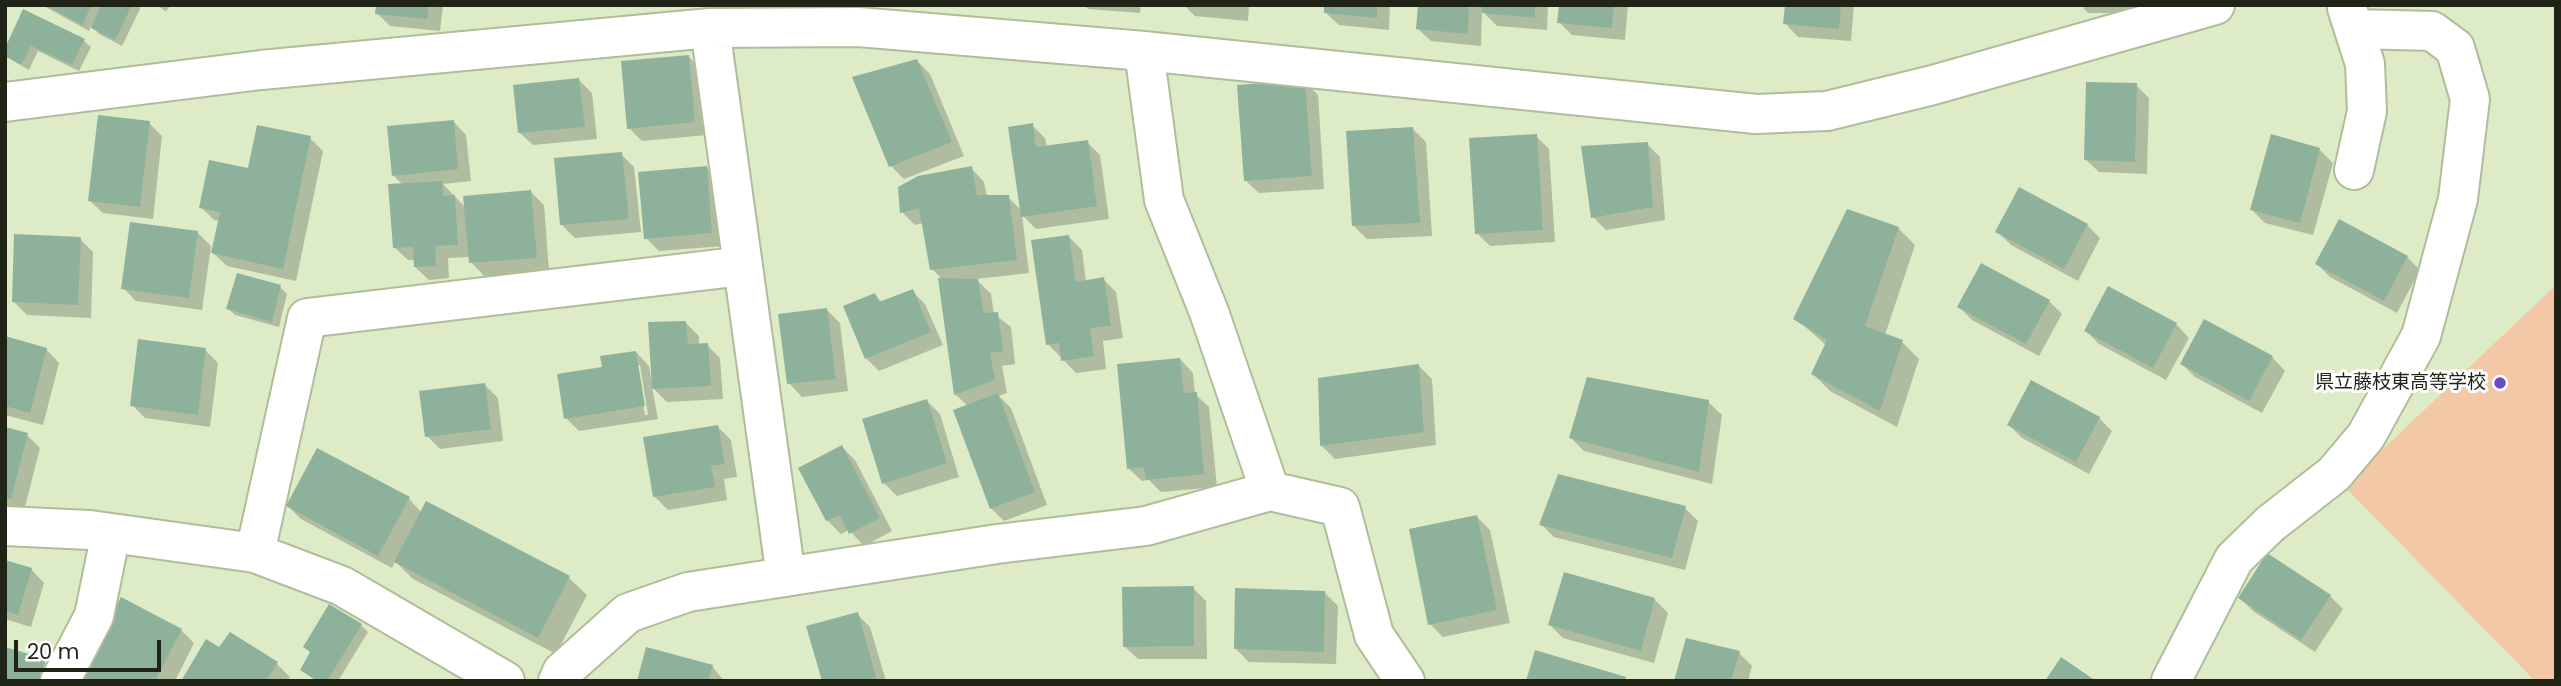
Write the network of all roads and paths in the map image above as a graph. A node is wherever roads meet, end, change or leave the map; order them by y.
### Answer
1 (2215, 5) edge
2 (2351, 17) edge
3 (710, 28) junction
4 (1144, 51) junction
5 (5, 102) edge
6 (2354, 170) dead end
7 (743, 266) junction
8 (1270, 491) junction
9 (5, 526) edge
10 (111, 533) junction
11 (256, 553) junction
12 (786, 577) junction
13 (60, 681) edge
14 (505, 681) edge
15 (558, 681) edge
16 (1405, 681) edge
17 (2171, 681) edge

1 - 4 street
2 - 6 street
2 - 17 street
3 - 4 street
3 - 5 street
3 - 7 street
4 - 8 street
7 - 11 street
7 - 12 street
8 - 12 street
8 - 16 street
9 - 10 street
10 - 11 street
10 - 13 street
11 - 14 street
12 - 15 street

